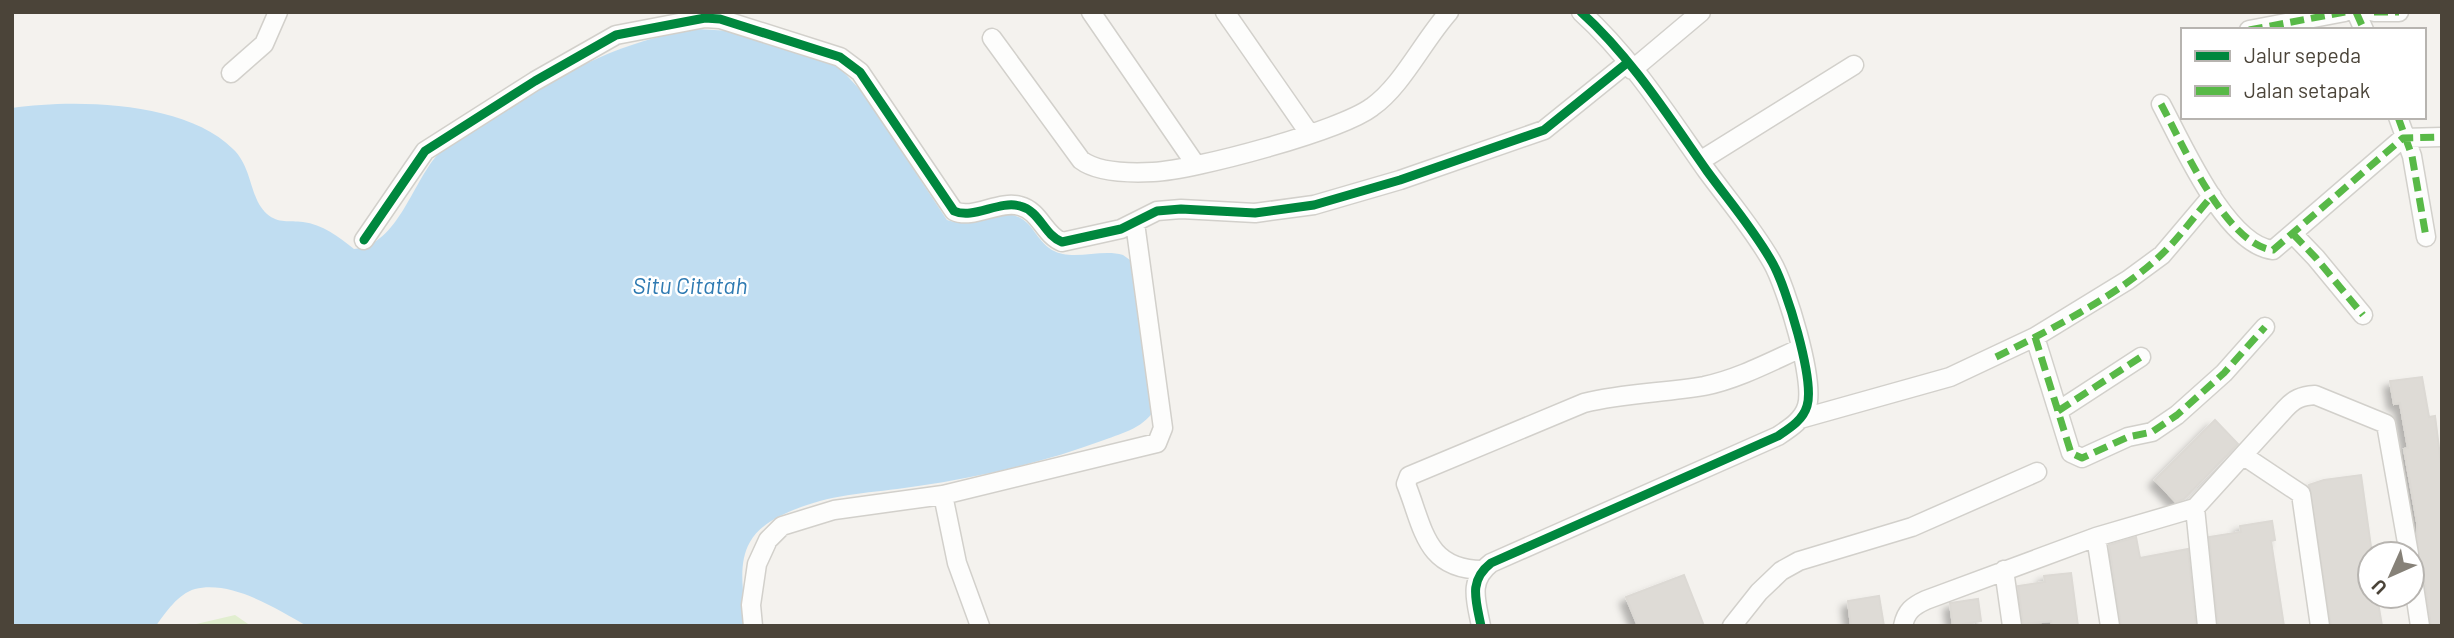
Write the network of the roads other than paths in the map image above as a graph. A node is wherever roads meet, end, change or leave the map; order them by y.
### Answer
1 (278, 12) edge
2 (1091, 12) edge
3 (1225, 12) edge
4 (1449, 12) edge
5 (1581, 12) edge
6 (1701, 12) edge
7 (2345, 12) edge
8 (2356, 12) edge
9 (2374, 12) edge
10 (2399, 12) edge
11 (2260, 28) edge
12 (2363, 28) edge
13 (992, 38) dead end
14 (1854, 65) dead end
15 (1630, 66) junction
16 (230, 73) dead end
17 (2161, 104) dead end
18 (2398, 119) edge
19 (1309, 133) junction
20 (2442, 137) edge
21 (2403, 138) junction
22 (1700, 161) junction
23 (1196, 165) junction
24 (2211, 196) junction
25 (1135, 223) junction
26 (2293, 234) junction
27 (2426, 237) dead end
28 (364, 240) dead end
29 (2363, 315) dead end
30 (2265, 327) dead end
31 (2035, 337) junction
32 (1801, 348) junction
33 (2141, 357) dead end
34 (2058, 411) junction
35 (1800, 419) junction
36 (2244, 456) junction
37 (2037, 472) dead end
38 (943, 495) junction
39 (2195, 508) junction
40 (2096, 537) junction
41 (2407, 540) edge
42 (1482, 570) junction
43 (2004, 570) junction
44 (753, 626) edge
45 (980, 626) edge
46 (1481, 626) edge
47 (1731, 626) edge
48 (1903, 626) edge
49 (2012, 626) edge
50 (2110, 626) edge
51 (2207, 626) edge
52 (2320, 626) edge

1 - 16 street
2 - 23 street
3 - 19 street
4 - 19 street
5 - 15 street
6 - 15 street
7 - 11 street
8 - 12 street
9 - 10 street
13 - 23 street
14 - 22 street
15 - 22 street
15 - 25 street
17 - 24 street
18 - 21 street
19 - 23 street
20 - 21 street
21 - 26 street
21 - 27 street
22 - 32 street
24 - 26 street
24 - 31 street
25 - 28 street
25 - 38 street
26 - 29 street
30 - 34 street
31 - 34 street
31 - 35 street
32 - 35 street
32 - 42 street
33 - 34 street
35 - 42 street
36 - 39 street
36 - 41 street
36 - 52 street
37 - 47 street
38 - 44 street
38 - 45 street
39 - 40 street
39 - 51 street
40 - 43 street
40 - 50 street
42 - 46 street
43 - 48 street
43 - 49 street

